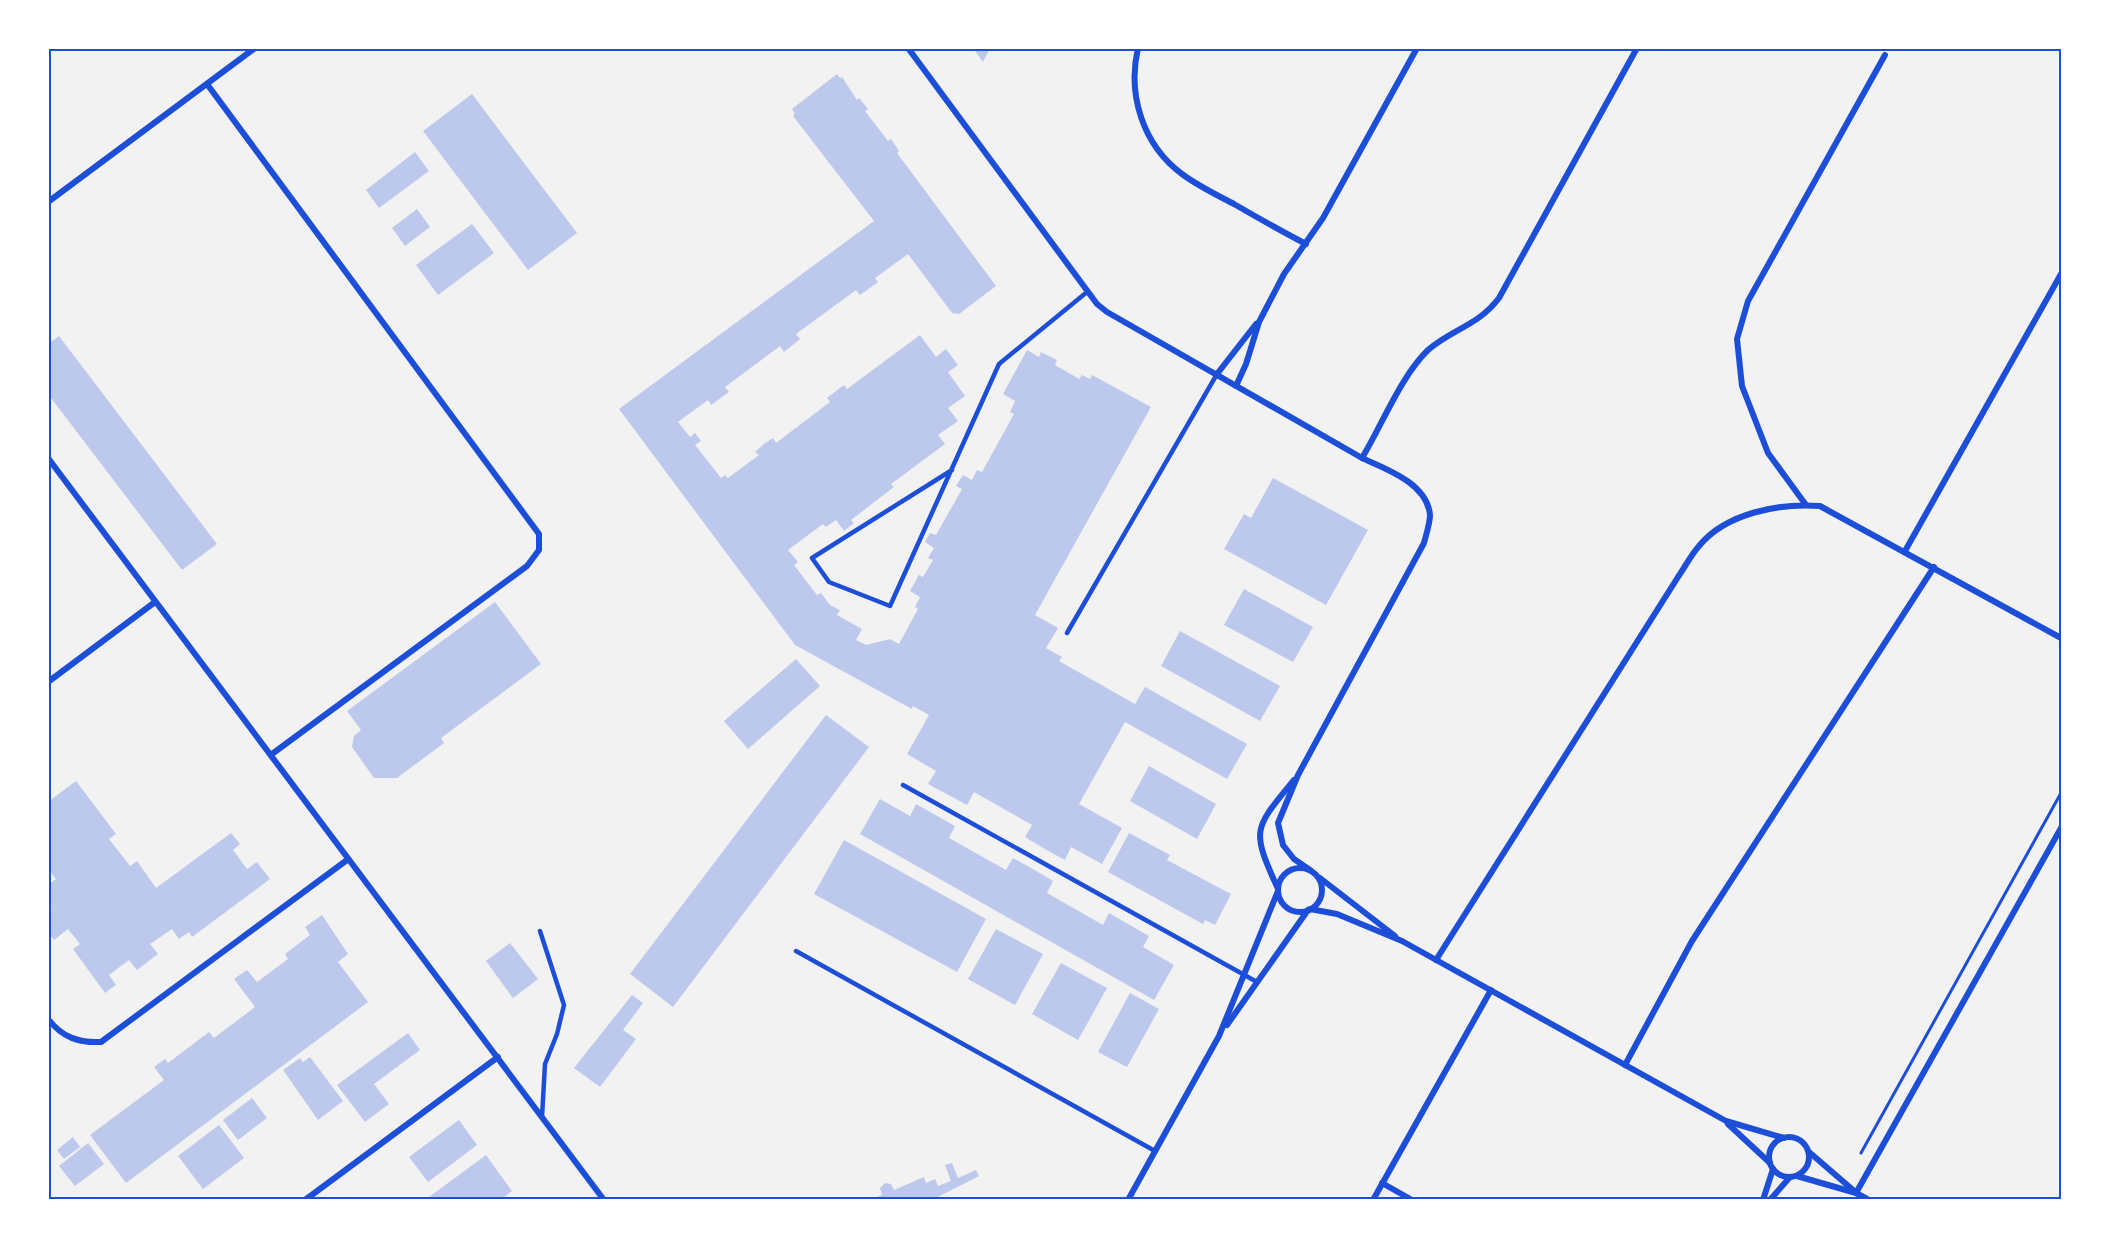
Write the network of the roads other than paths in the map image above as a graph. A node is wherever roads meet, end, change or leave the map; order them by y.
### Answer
1 (255, 48) edge
2 (908, 48) edge
3 (1138, 48) edge
4 (1417, 48) edge
5 (1637, 48) edge
6 (1885, 55) dead end
7 (207, 84) junction
8 (48, 202) edge
9 (1306, 244) junction
10 (2061, 274) edge
11 (1087, 292) junction
12 (1258, 322) junction
13 (1217, 374) junction
14 (1236, 386) junction
15 (48, 458) edge
16 (1362, 458) junction
17 (952, 470) junction
18 (1806, 505) junction
19 (1905, 551) junction
20 (1934, 567) junction
21 (155, 602) junction
22 (1067, 633) dead end
23 (2061, 638) edge
24 (48, 682) edge
25 (272, 754) junction
26 (1298, 775) junction
27 (903, 785) dead end
28 (2061, 828) edge
29 (347, 860) junction
30 (1310, 870) junction
31 (1317, 876) junction
32 (1278, 890) junction
33 (1309, 910) junction
34 (540, 931) dead end
35 (1402, 941) junction
36 (796, 951) dead end
37 (1436, 960) junction
38 (1245, 974) junction
39 (1257, 982) junction
40 (1491, 990) junction
41 (48, 1019) edge
42 (1219, 1036) junction
43 (498, 1057) junction
44 (1625, 1065) junction
45 (542, 1117) junction
46 (1726, 1121) junction
47 (1784, 1138) junction
48 (1155, 1151) junction
49 (1808, 1151) junction
50 (1772, 1166) junction
51 (1793, 1177) junction
52 (1382, 1183) junction
53 (1856, 1193) junction
54 (305, 1200) edge
55 (604, 1200) edge
56 (1128, 1200) edge
57 (1373, 1200) edge
58 (1412, 1200) edge
59 (1762, 1200) edge
60 (1770, 1200) edge
61 (1869, 1200) edge

1 - 7 street
2 - 11 street
3 - 9 street
4 - 9 street
5 - 16 street
6 - 18 street
7 - 8 street
7 - 25 street
9 - 12 street
10 - 19 street
11 - 13 street
11 - 17 lane
12 - 13 street
12 - 14 street
13 - 14 street
13 - 22 lane
14 - 16 street
15 - 21 street
16 - 26 street
17 - 17 lane
18 - 19 street
18 - 37 street
19 - 20 street
20 - 23 street
20 - 44 street
21 - 24 street
21 - 25 street
25 - 29 street
26 - 30 street
26 - 32 street
27 - 38 lane
28 - 53 street
29 - 41 street
29 - 43 street
30 - 31 street
30 - 32 street
31 - 33 street
31 - 35 street
32 - 33 street
32 - 38 street
33 - 35 street
33 - 39 street
34 - 45 lane
35 - 37 street
36 - 48 lane
37 - 40 street
38 - 39 lane
38 - 42 street
39 - 42 street
40 - 44 street
40 - 52 street
42 - 48 street
43 - 45 street
43 - 54 street
44 - 46 street
45 - 55 street
46 - 47 street
46 - 50 street
47 - 49 street
47 - 50 street
48 - 56 street
49 - 51 street
49 - 53 street
50 - 51 street
50 - 59 street
51 - 53 street
51 - 60 street
52 - 57 street
52 - 58 street
53 - 61 street

